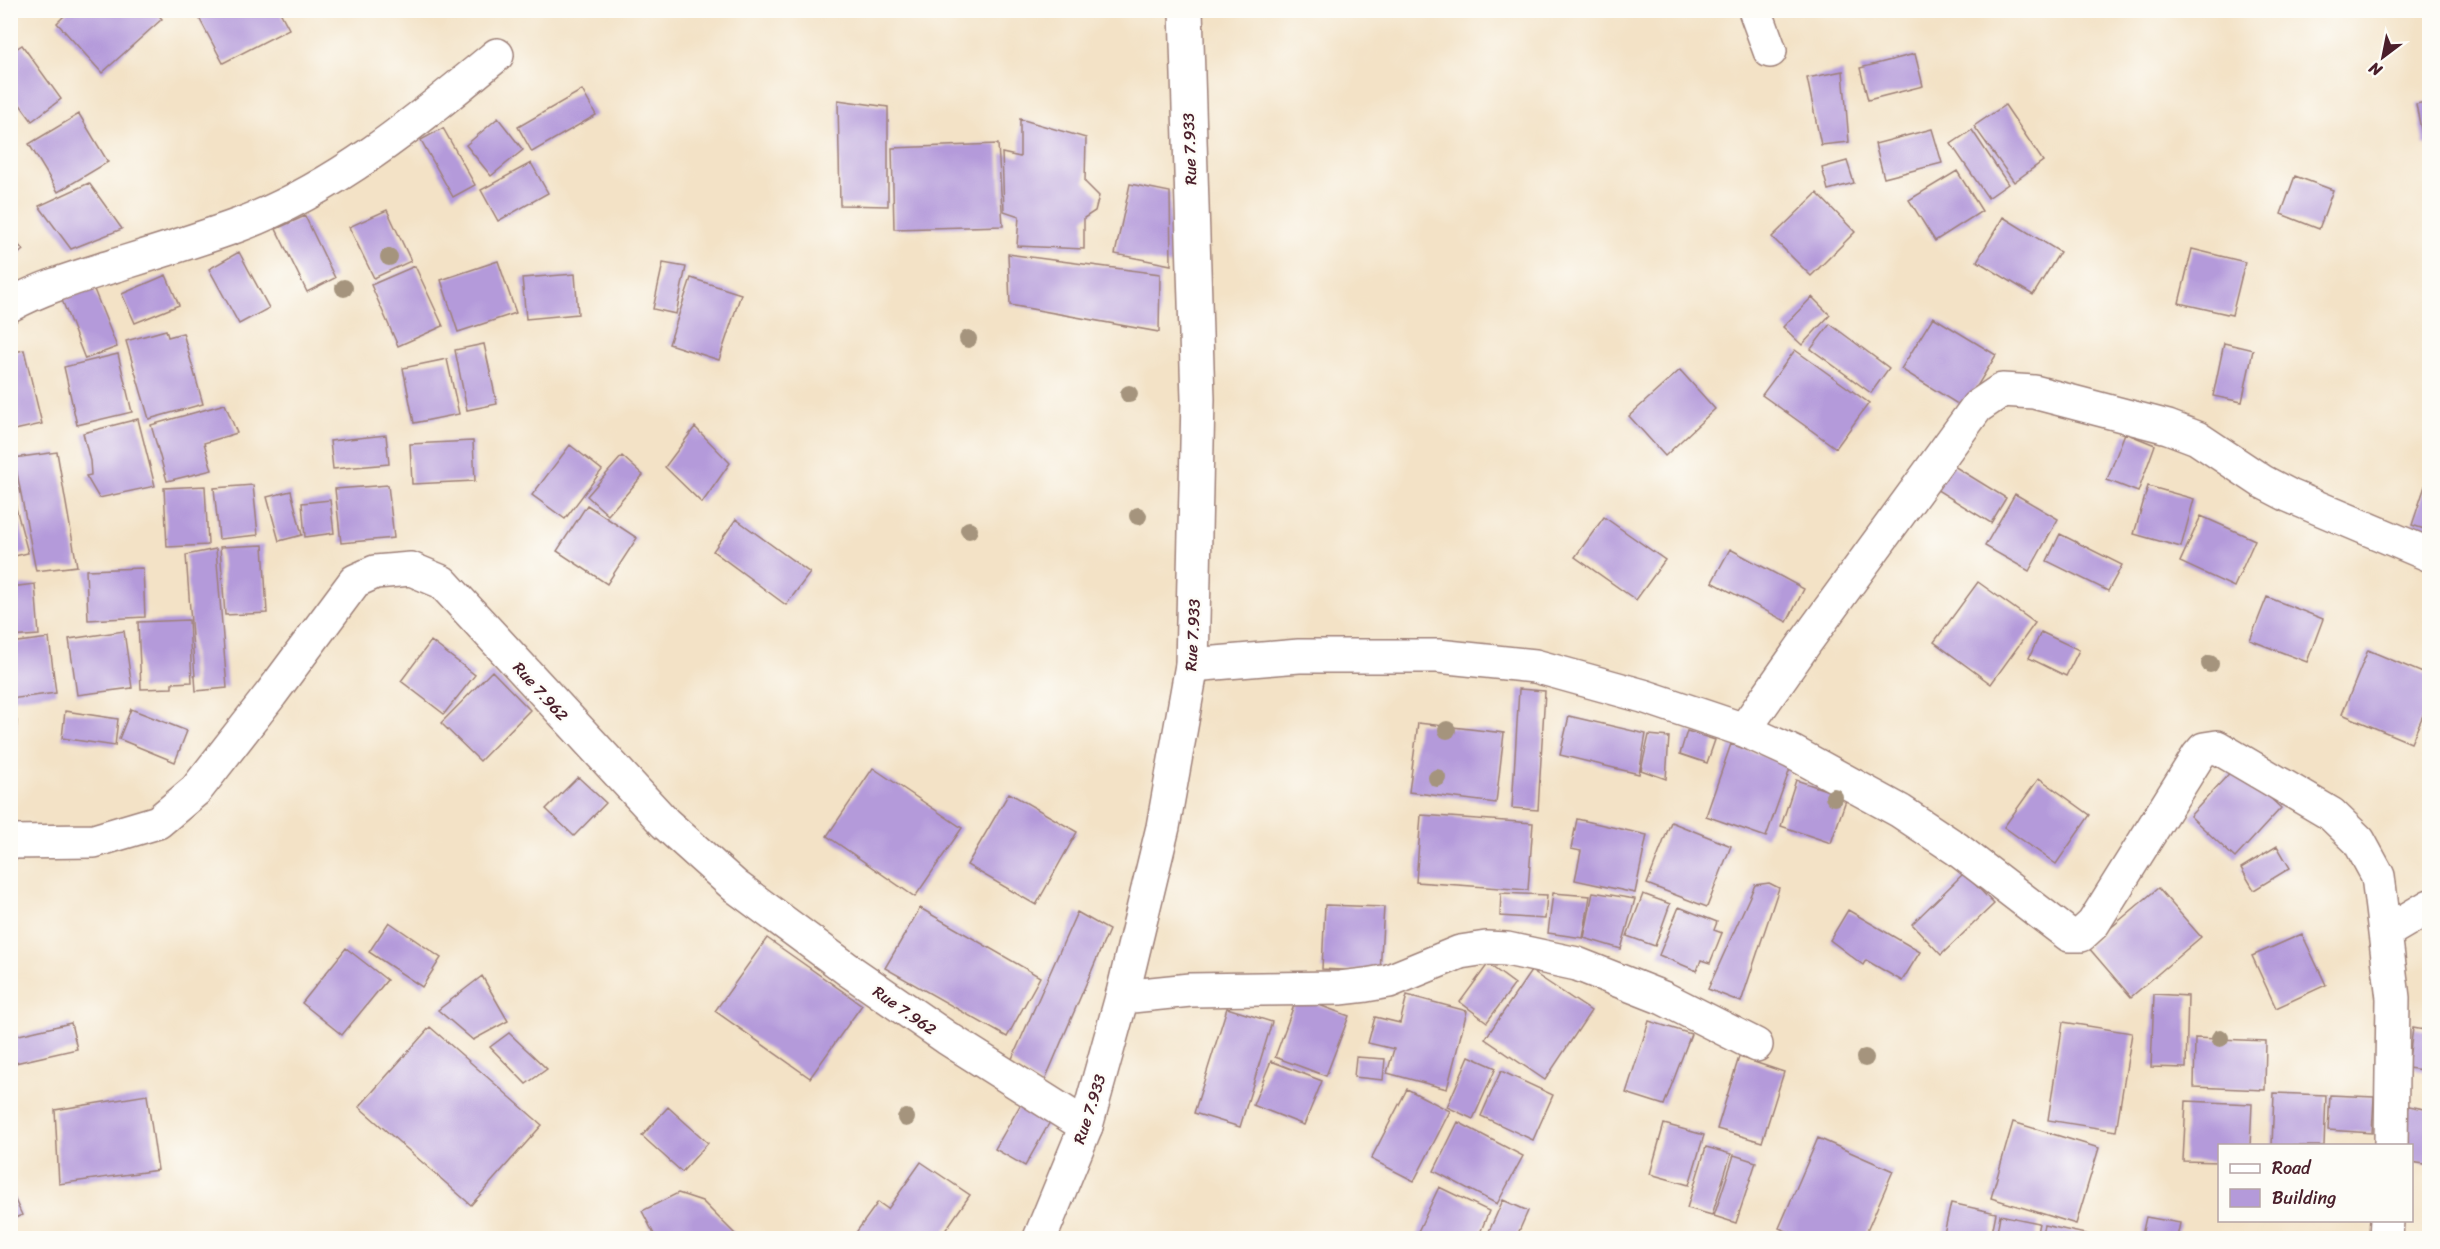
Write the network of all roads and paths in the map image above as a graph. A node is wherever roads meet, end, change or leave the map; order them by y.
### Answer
1 (1186, 10) edge
2 (1755, 10) edge
3 (1770, 51) dead end
4 (497, 55) dead end
5 (10, 304) edge
6 (2430, 555) edge
7 (1192, 664) junction
8 (1744, 730) junction
9 (10, 842) edge
10 (2430, 906) edge
11 (2386, 932) junction
12 (1122, 997) junction
13 (1756, 1045) dead end
14 (1086, 1126) junction
15 (2391, 1144) edge
16 (2387, 1222) edge
17 (1040, 1239) edge
18 (2386, 1239) edge

1 - 7 street, Rue 7.933
2 - 3 street
4 - 5 street
6 - 8 street
7 - 8 street
7 - 12 street, Rue 7.933
8 - 11 street
9 - 14 street, Rue 7.962
10 - 11 street
11 - 15 street
12 - 13 street
12 - 14 street, Rue 7.933
14 - 17 street, Rue 7.933
16 - 18 street

